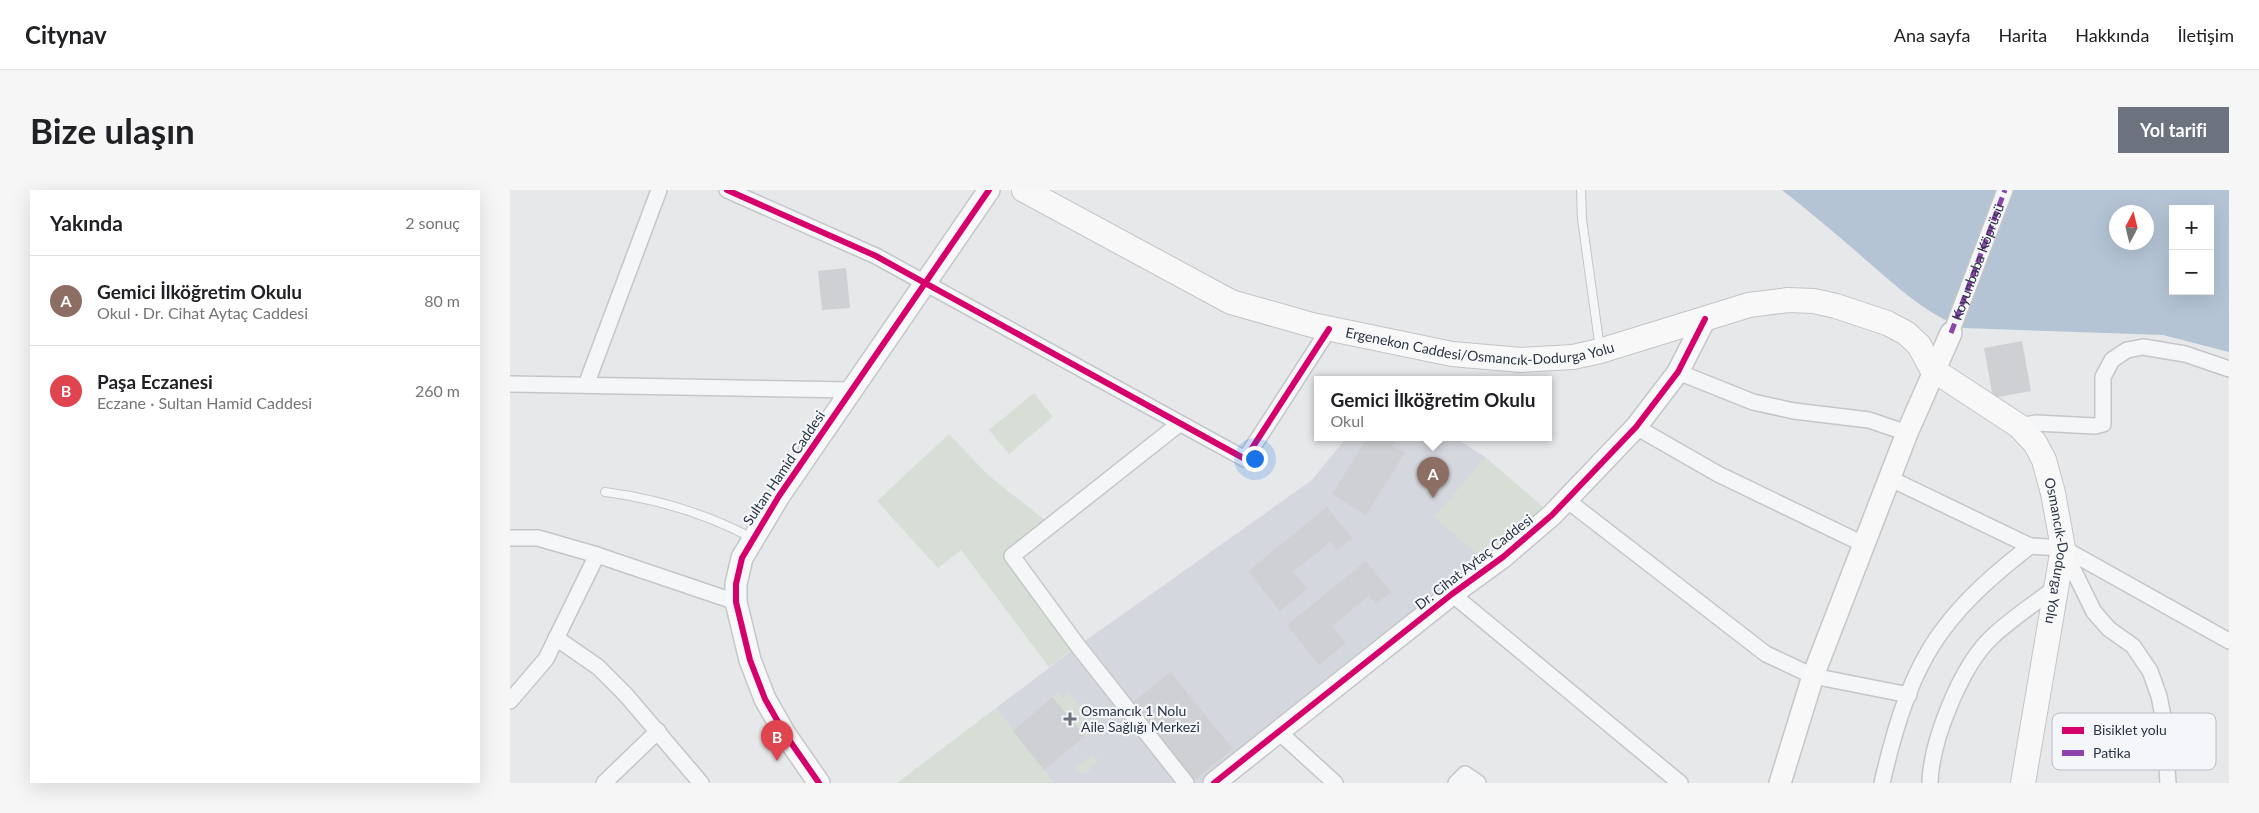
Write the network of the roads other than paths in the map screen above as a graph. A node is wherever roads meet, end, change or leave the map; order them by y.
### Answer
1 (659, 190) edge
2 (727, 190) edge
3 (989, 190) edge
4 (1024, 190) edge
5 (1581, 190) edge
6 (2005, 190) edge
7 (925, 284) junction
8 (1705, 319) junction
9 (1329, 329) junction
10 (1950, 334) joint
11 (1600, 351) junction
12 (2229, 369) edge
13 (1934, 371) junction
14 (1678, 372) junction
15 (510, 384) edge
16 (586, 385) junction
17 (852, 390) junction
18 (1179, 424) junction
19 (2019, 426) junction
20 (1636, 427) junction
21 (1906, 433) junction
22 (1889, 478) junction
23 (605, 492) dead end
24 (1568, 501) junction
25 (510, 538) edge
26 (752, 538) junction
27 (1863, 544) junction
28 (2030, 546) junction
29 (2062, 548) junction
30 (597, 555) junction
31 (2055, 588) junction
32 (1452, 594) junction
33 (736, 602) junction
34 (556, 638) junction
35 (2229, 641) edge
36 (1813, 676) junction
37 (1909, 695) junction
38 (510, 701) edge
39 (2162, 713) edge
40 (658, 731) junction
41 (1279, 732) junction
42 (2167, 770) edge
43 (604, 783) edge
44 (701, 783) edge
45 (819, 783) edge
46 (1186, 783) edge
47 (1214, 783) edge
48 (1335, 783) edge
49 (1456, 783) edge
50 (1478, 783) edge
51 (1680, 783) edge
52 (1780, 783) edge
53 (1882, 783) edge
54 (1930, 783) edge
55 (2023, 783) edge
56 (2168, 783) edge

1 - 16 street
2 - 7 street
3 - 7 street, Sultan Hamid Caddesi
4 - 9 main road, Ergenekon Caddesi/Osmancık-Dodurga Yolu
5 - 11 lane
6 - 10 street, Koyunbaba Köprüsü
7 - 17 street, Sultan Hamid Caddesi
7 - 18 street
8 - 11 main road, Ergenekon Caddesi/Osmancık-Dodurga Yolu
8 - 13 main road, Ergenekon Caddesi/Osmancık-Dodurga Yolu
8 - 14 street, Dr. Cihat Aytaç Caddesi
9 - 11 main road, Ergenekon Caddesi/Osmancık-Dodurga Yolu
9 - 18 street
10 - 13 street
12 - 19 street
13 - 19 main road, Osmancık-Dodurga Yolu
13 - 21 street
14 - 20 street, Dr. Cihat Aytaç Caddesi
14 - 21 street
15 - 16 street
16 - 17 street
17 - 26 street, Sultan Hamid Caddesi
18 - 46 street
19 - 29 main road, Osmancık-Dodurga Yolu
20 - 24 street, Dr. Cihat Aytaç Caddesi
20 - 27 street
21 - 22 street
22 - 27 street
22 - 28 street
23 - 26 lane
24 - 32 street, Dr. Cihat Aytaç Caddesi
24 - 36 street
25 - 30 street
26 - 33 street, Sultan Hamid Caddesi
27 - 36 street
28 - 29 street
28 - 37 street
29 - 31 main road, Osmancık-Dodurga Yolu
29 - 35 street
29 - 39 street
30 - 33 street
30 - 34 street
31 - 54 street
31 - 55 main road, Osmancık-Dodurga Yolu
32 - 41 street, Dr. Cihat Aytaç Caddesi
32 - 51 street
33 - 45 street, Sultan Hamid Caddesi
34 - 38 street
34 - 40 street
36 - 37 street
36 - 52 street
37 - 53 street
40 - 43 street
40 - 44 street
41 - 47 street, Dr. Cihat Aytaç Caddesi
41 - 48 street
42 - 56 street
49 - 50 street

